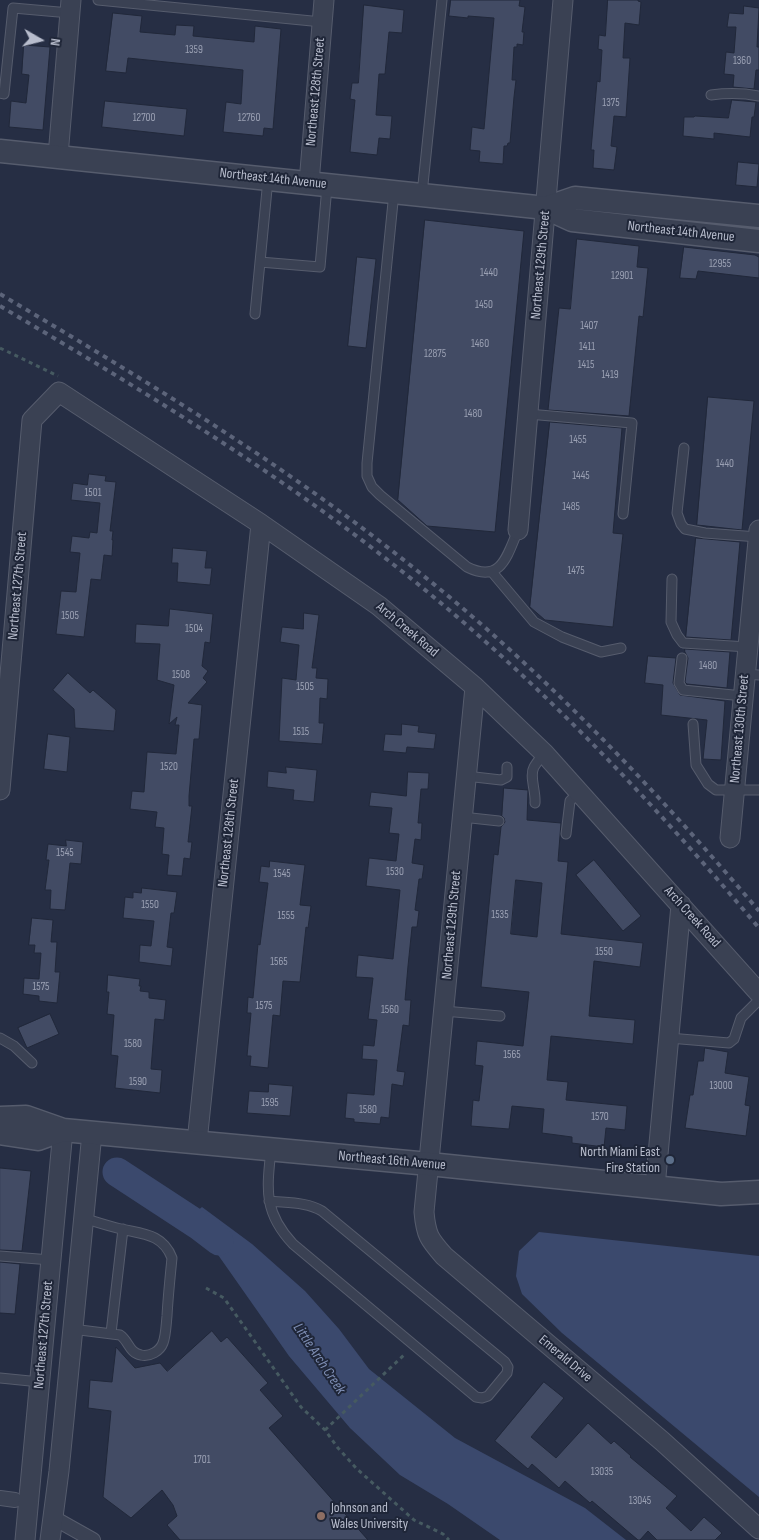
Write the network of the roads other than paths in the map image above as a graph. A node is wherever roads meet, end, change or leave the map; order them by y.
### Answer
1 (98, 0) edge
2 (324, 0) edge
3 (442, 0) edge
4 (563, 0) edge
5 (13, 4) edge
6 (70, 6) edge
7 (322, 22) junction
8 (0, 93) edge
9 (711, 95) dead end
10 (759, 96) edge
11 (0, 151) edge
12 (58, 156) junction
13 (268, 179) junction
14 (318, 184) junction
15 (394, 192) junction
16 (422, 195) junction
17 (546, 208) junction
18 (759, 216) edge
19 (759, 241) edge
20 (260, 262) junction
21 (255, 314) dead end
22 (59, 392) joint
23 (528, 414) junction
24 (684, 448) dead end
25 (623, 514) dead end
26 (262, 524) junction
27 (518, 530) joint
28 (759, 530) edge
29 (758, 537) edge
30 (492, 572) junction
31 (672, 579) dead end
32 (756, 599) edge
33 (752, 641) edge
34 (621, 648) dead end
35 (682, 658) dead end
36 (752, 675) edge
37 (475, 687) junction
38 (743, 696) junction
39 (693, 724) dead end
40 (544, 753) junction
41 (507, 767) dead end
42 (466, 776) junction
43 (1, 778) edge
44 (734, 789) junction
45 (759, 790) edge
46 (579, 792) junction
47 (535, 803) dead end
48 (462, 817) junction
49 (499, 821) dead end
50 (566, 834) dead end
51 (730, 838) dead end
52 (681, 905) junction
53 (759, 993) edge
54 (759, 1000) edge
55 (444, 1011) junction
56 (500, 1016) dead end
57 (0, 1038) edge
58 (669, 1038) junction
59 (32, 1063) dead end
60 (0, 1118) edge
61 (63, 1130) junction
62 (0, 1133) edge
63 (92, 1133) junction
64 (197, 1142) junction
65 (270, 1149) junction
66 (429, 1164) junction
67 (655, 1187) junction
68 (759, 1192) edge
69 (721, 1194) junction
70 (269, 1201) junction
71 (759, 1206) edge
72 (83, 1218) junction
73 (123, 1229) junction
74 (0, 1256) edge
75 (51, 1260) junction
76 (45, 1326) junction
77 (72, 1329) junction
78 (111, 1333) junction
79 (0, 1378) edge
80 (40, 1382) junction
81 (15, 1500) edge
82 (52, 1517) junction
83 (759, 1529) edge
84 (25, 1540) edge
85 (50, 1540) edge
86 (93, 1540) edge

1 - 7 lane
2 - 7 street, Northeast 128th Street
3 - 16 lane
4 - 17 street, Northeast 129th Street
5 - 6 lane
5 - 8 lane
6 - 12 street
7 - 14 street, Northeast 128th Street
9 - 10 lane
11 - 12 street, Northeast 14th Avenue
12 - 13 street, Northeast 14th Avenue
13 - 14 street, Northeast 14th Avenue
13 - 20 lane
14 - 15 street, Northeast 14th Avenue
14 - 20 lane
15 - 16 street, Northeast 14th Avenue
15 - 30 lane
16 - 17 street, Northeast 14th Avenue
17 - 18 street, Northeast 14th Avenue
17 - 19 street, Northeast 14th Avenue
17 - 23 street, Northeast 129th Street
20 - 21 lane
22 - 26 street, Arch Creek Road
22 - 43 street, Northeast 127th Street
23 - 25 lane
23 - 27 street, Northeast 129th Street
24 - 29 lane
26 - 37 street, Arch Creek Road
26 - 64 street, Northeast 128th Street
27 - 30 lane
28 - 29 street, Northeast 130th Street
29 - 32 street, Northeast 130th Street
30 - 34 lane
31 - 33 lane
32 - 33 street, Northeast 130th Street
33 - 36 street, Northeast 130th Street
35 - 38 lane
36 - 38 street, Northeast 130th Street
37 - 40 street, Arch Creek Road
37 - 42 street, Northeast 129th Street
38 - 44 street, Northeast 130th Street
39 - 44 lane
40 - 46 street, Arch Creek Road
40 - 47 lane
41 - 42 lane
42 - 48 street, Northeast 129th Street
44 - 45 lane
44 - 51 street, Northeast 130th Street
46 - 50 lane
46 - 52 street, Arch Creek Road
48 - 49 lane
48 - 55 street, Northeast 129th Street
52 - 53 street, Arch Creek Road
52 - 58 street
54 - 58 lane
55 - 56 lane
55 - 66 street, Northeast 129th Street
57 - 59 lane
58 - 67 street
60 - 61 street, Northeast 16th Avenue
61 - 62 street, Northeast 16th Avenue
61 - 63 street, Northeast 16th Avenue
61 - 75 street, Northeast 127th Street
63 - 64 street, Northeast 16th Avenue
63 - 72 street, Northeast 127th Street
64 - 65 street, Northeast 16th Avenue
65 - 66 street, Northeast 16th Avenue
65 - 70 lane
66 - 67 street, Northeast 16th Avenue
66 - 83 street, Emerald Drive
67 - 69 street, Northeast 16th Avenue
68 - 69 street, Northeast 16th Avenue
69 - 71 street, Northeast 16th Avenue
70 - 70 lane
72 - 73 lane
72 - 77 street, Northeast 127th Street
73 - 78 lane
73 - 78 lane
74 - 75 lane
75 - 76 street, Northeast 127th Street
76 - 77 street
76 - 80 street, Northeast 127th Street
77 - 78 lane
77 - 82 street, Northeast 127th Street
79 - 80 lane
80 - 81 street, Northeast 127th Street
81 - 82 street
81 - 84 street, Northeast 127th Street
82 - 85 street, Northeast 127th Street
82 - 86 street

